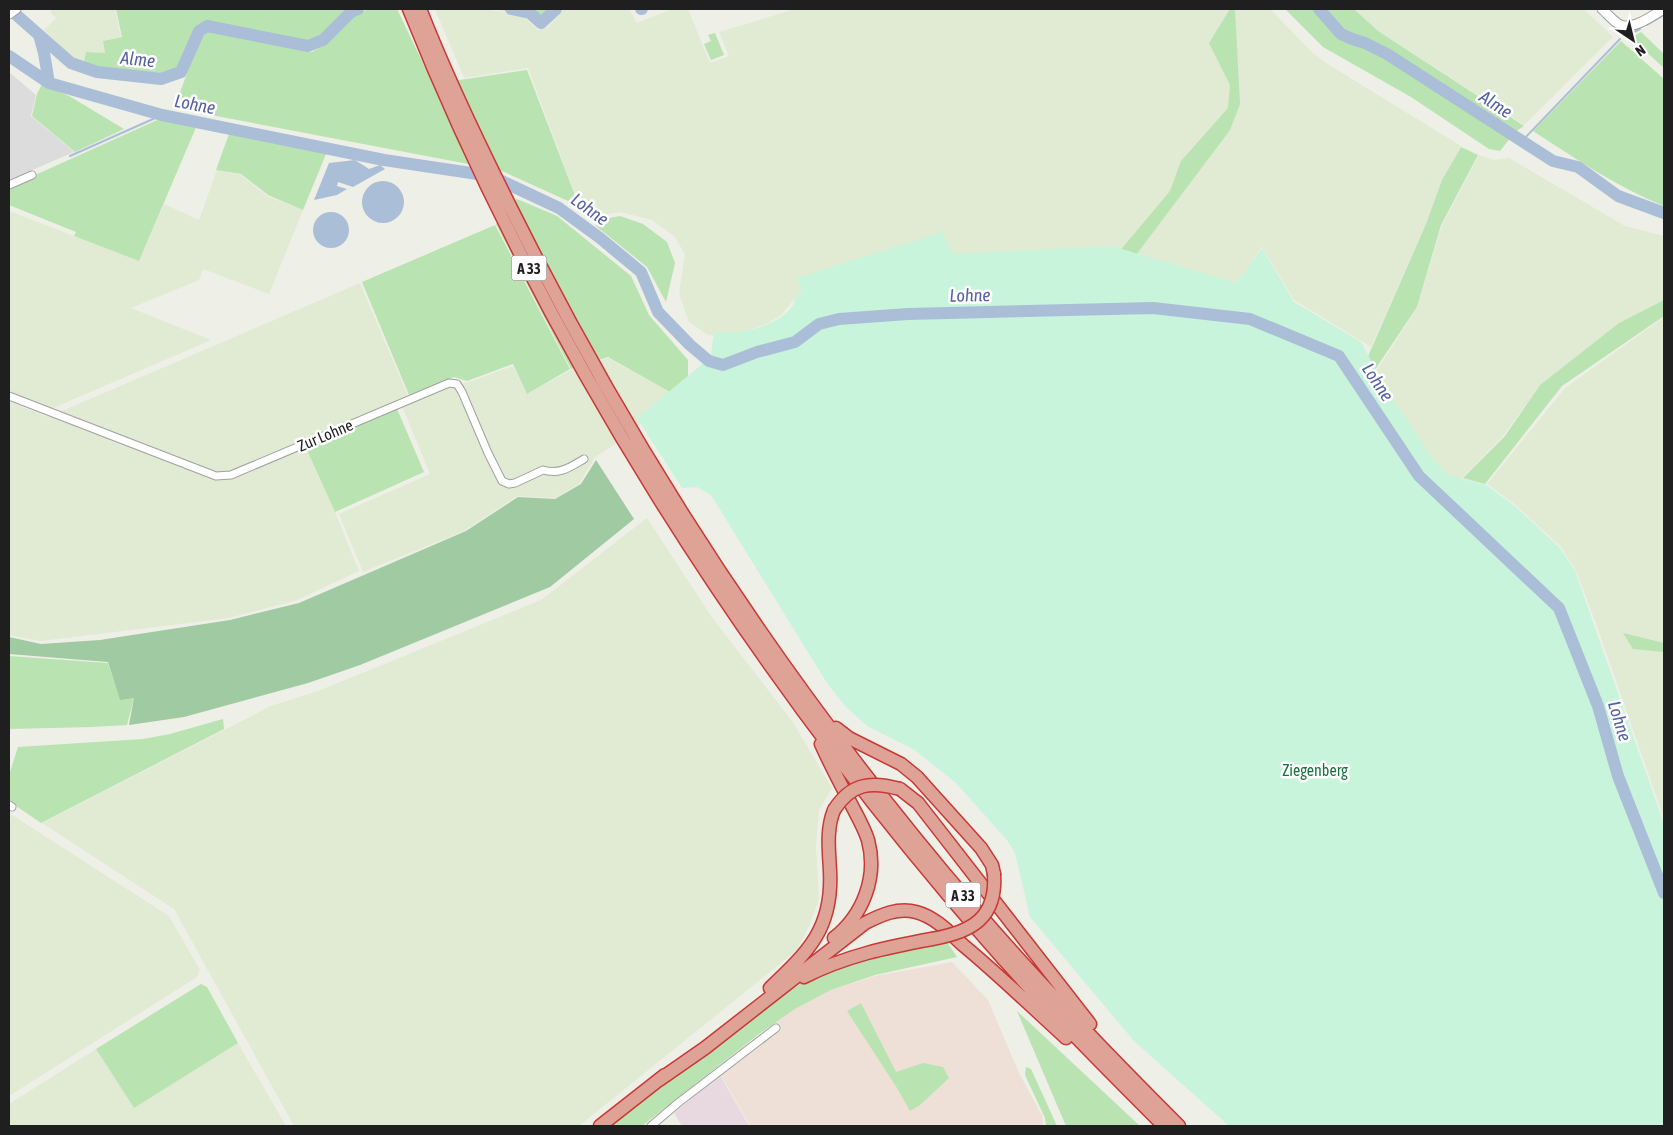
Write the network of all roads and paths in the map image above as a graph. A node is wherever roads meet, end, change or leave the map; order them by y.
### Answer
1 (16, 9) edge
2 (409, 9) edge
3 (420, 9) edge
4 (1602, 9) edge
5 (1664, 9) edge
6 (9, 14) edge
7 (32, 175) dead end
8 (9, 185) edge
9 (9, 396) edge
10 (584, 459) dead end
11 (675, 513) junction
12 (814, 708) junction
13 (810, 721) junction
14 (776, 988) junction
15 (776, 1028) dead end
16 (1098, 1060) junction
17 (1125, 1072) junction
18 (600, 1126) edge
19 (651, 1126) edge
20 (1164, 1126) edge
21 (1179, 1126) edge

1 - 6 street
2 - 11 highway, A 33
3 - 11 highway, A 33
4 - 5 street
7 - 8 street
9 - 10 street, Zur Lohne
11 - 12 highway, A 33
11 - 13 highway, A 33
12 - 14 highway, bridge
12 - 17 highway, A 33
13 - 14 highway
13 - 16 highway, A 33
14 - 16 highway
14 - 17 highway, bridge
14 - 18 highway
15 - 19 street
16 - 20 highway, A 33
17 - 21 highway, A 33

